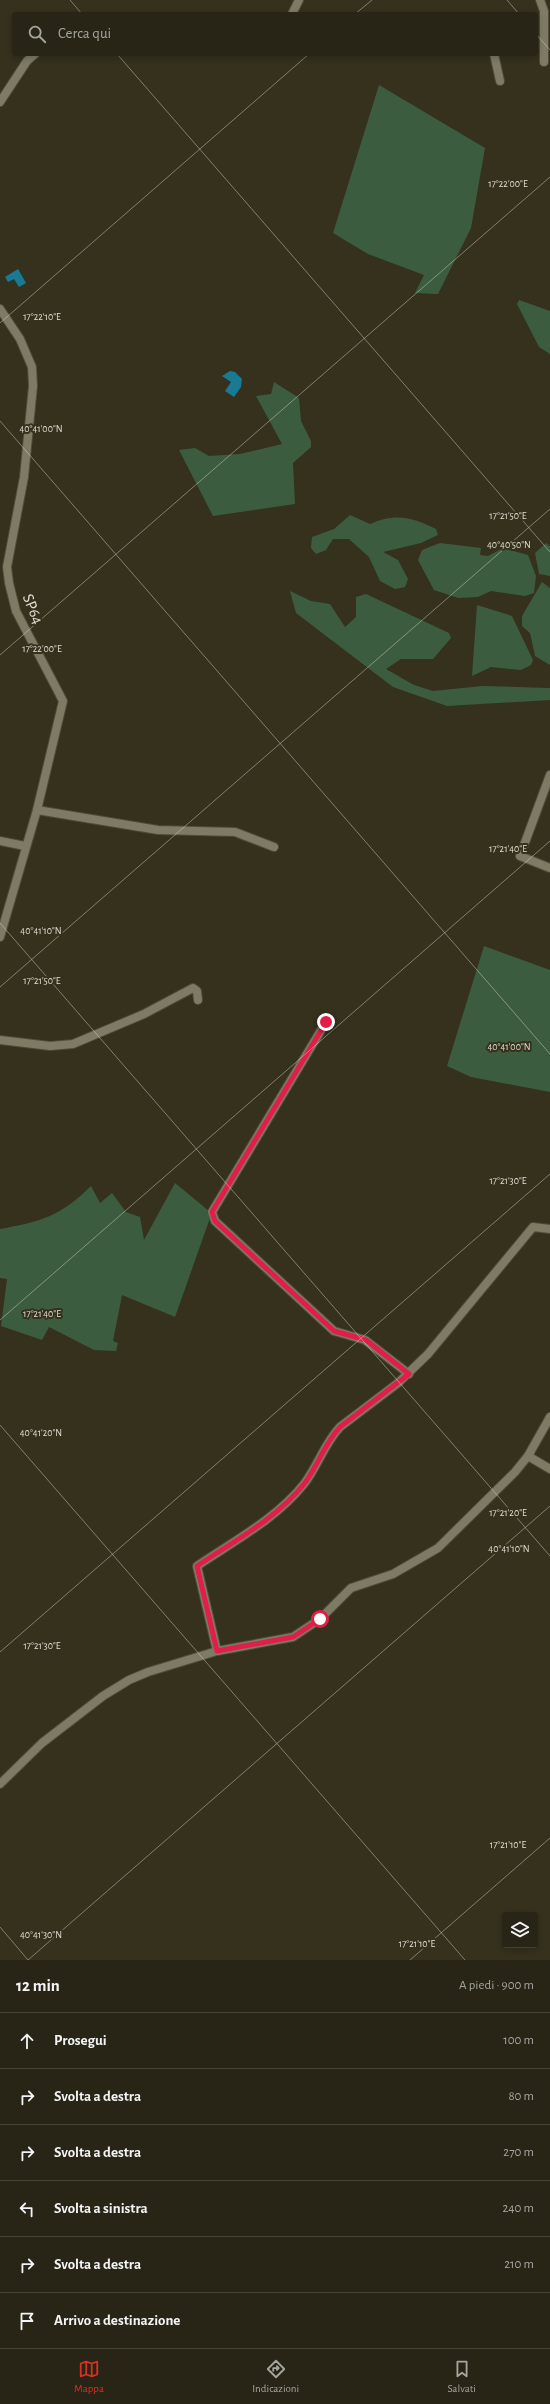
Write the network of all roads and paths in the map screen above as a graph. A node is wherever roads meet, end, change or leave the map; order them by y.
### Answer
1 (299, 0) edge
2 (540, 0) edge
3 (544, 11) junction
4 (293, 12) edge
5 (538, 18) edge
6 (33, 56) edge
7 (494, 56) edge
8 (544, 62) dead end
9 (500, 80) dead end
10 (0, 102) edge
11 (0, 309) edge
12 (550, 774) edge
13 (37, 810) junction
14 (0, 841) edge
15 (25, 846) junction
16 (274, 846) dead end
17 (550, 868) edge
18 (0, 937) edge
19 (198, 1000) dead end
20 (326, 1022) dead end
21 (0, 1040) edge
22 (550, 1229) edge
23 (409, 1374) junction
24 (550, 1417) edge
25 (528, 1456) junction
26 (550, 1469) edge
27 (217, 1651) junction
28 (0, 1784) edge

1 - 4 street
2 - 3 street
3 - 5 street
3 - 8 street
6 - 10 street
7 - 9 street
11 - 13 street, SP64 / SP64
12 - 17 street
13 - 15 street, SP64 / SP64
13 - 16 street
14 - 15 street
15 - 18 street, SP64 / SP64
19 - 21 street
20 - 23 street
22 - 23 street
23 - 27 street
24 - 25 street
25 - 26 street
25 - 27 street
27 - 28 street

